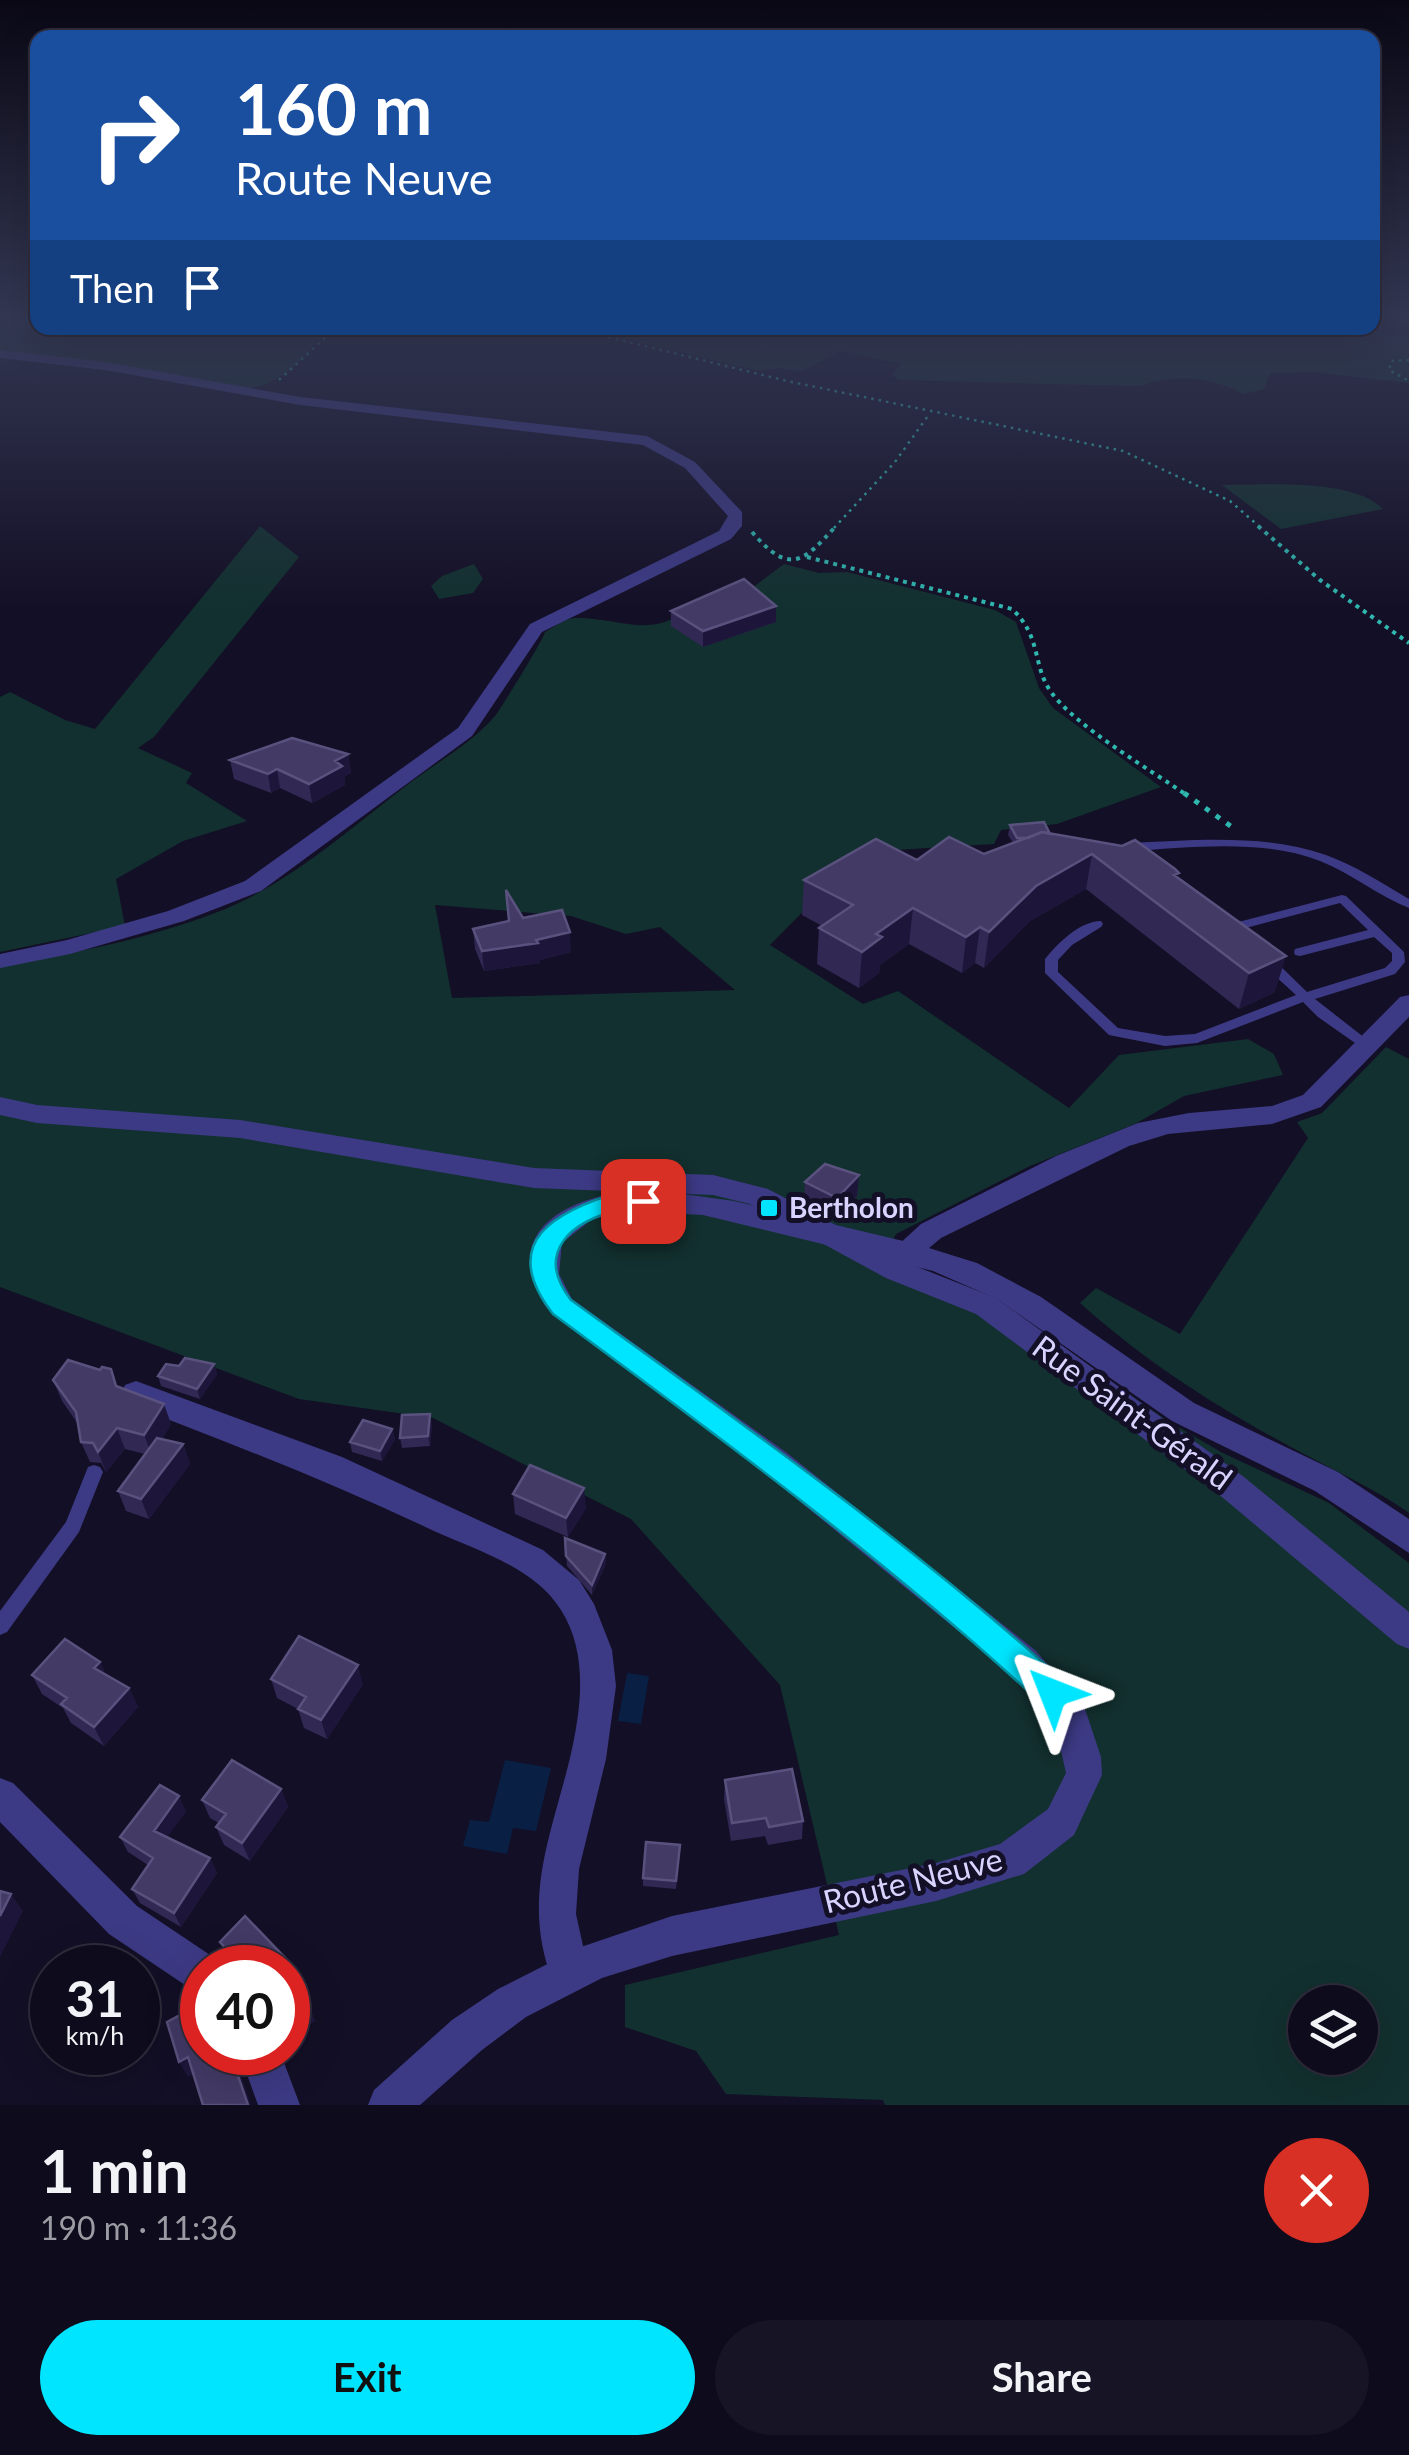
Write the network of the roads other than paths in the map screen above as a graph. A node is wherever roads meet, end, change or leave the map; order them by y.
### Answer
1 (427, 414) edge
2 (1140, 846) junction
3 (1122, 847) edge
4 (1153, 858) edge
5 (1409, 904) edge
6 (1218, 916) edge
7 (1096, 924) dead end
8 (1377, 932) junction
9 (1255, 950) edge
10 (1300, 952) dead end
11 (0, 960) edge
12 (1306, 997) junction
13 (1409, 1003) edge
14 (1365, 1045) junction
15 (0, 1106) edge
16 (828, 1235) junction
17 (906, 1254) junction
18 (136, 1394) edge
19 (94, 1472) dead end
20 (1409, 1538) edge
21 (0, 1626) edge
22 (1409, 1633) edge
23 (0, 1796) edge
24 (180, 1958) edge
25 (568, 1974) junction
26 (268, 2075) edge
27 (279, 2105) edge
28 (389, 2105) edge

1 - 11 street
2 - 3 lane
2 - 4 lane
2 - 5 lane
6 - 8 lane
7 - 12 lane
8 - 10 lane
8 - 12 lane
9 - 12 lane
12 - 14 lane
13 - 14 street
14 - 17 street
15 - 16 street
16 - 17 street, Route Neuve
16 - 22 street, Rue Saint-Gérald
16 - 25 street, Route Neuve
17 - 20 street, Route Neuve
18 - 25 street
19 - 21 lane
23 - 24 street
25 - 28 street, Route Neuve
26 - 27 street

